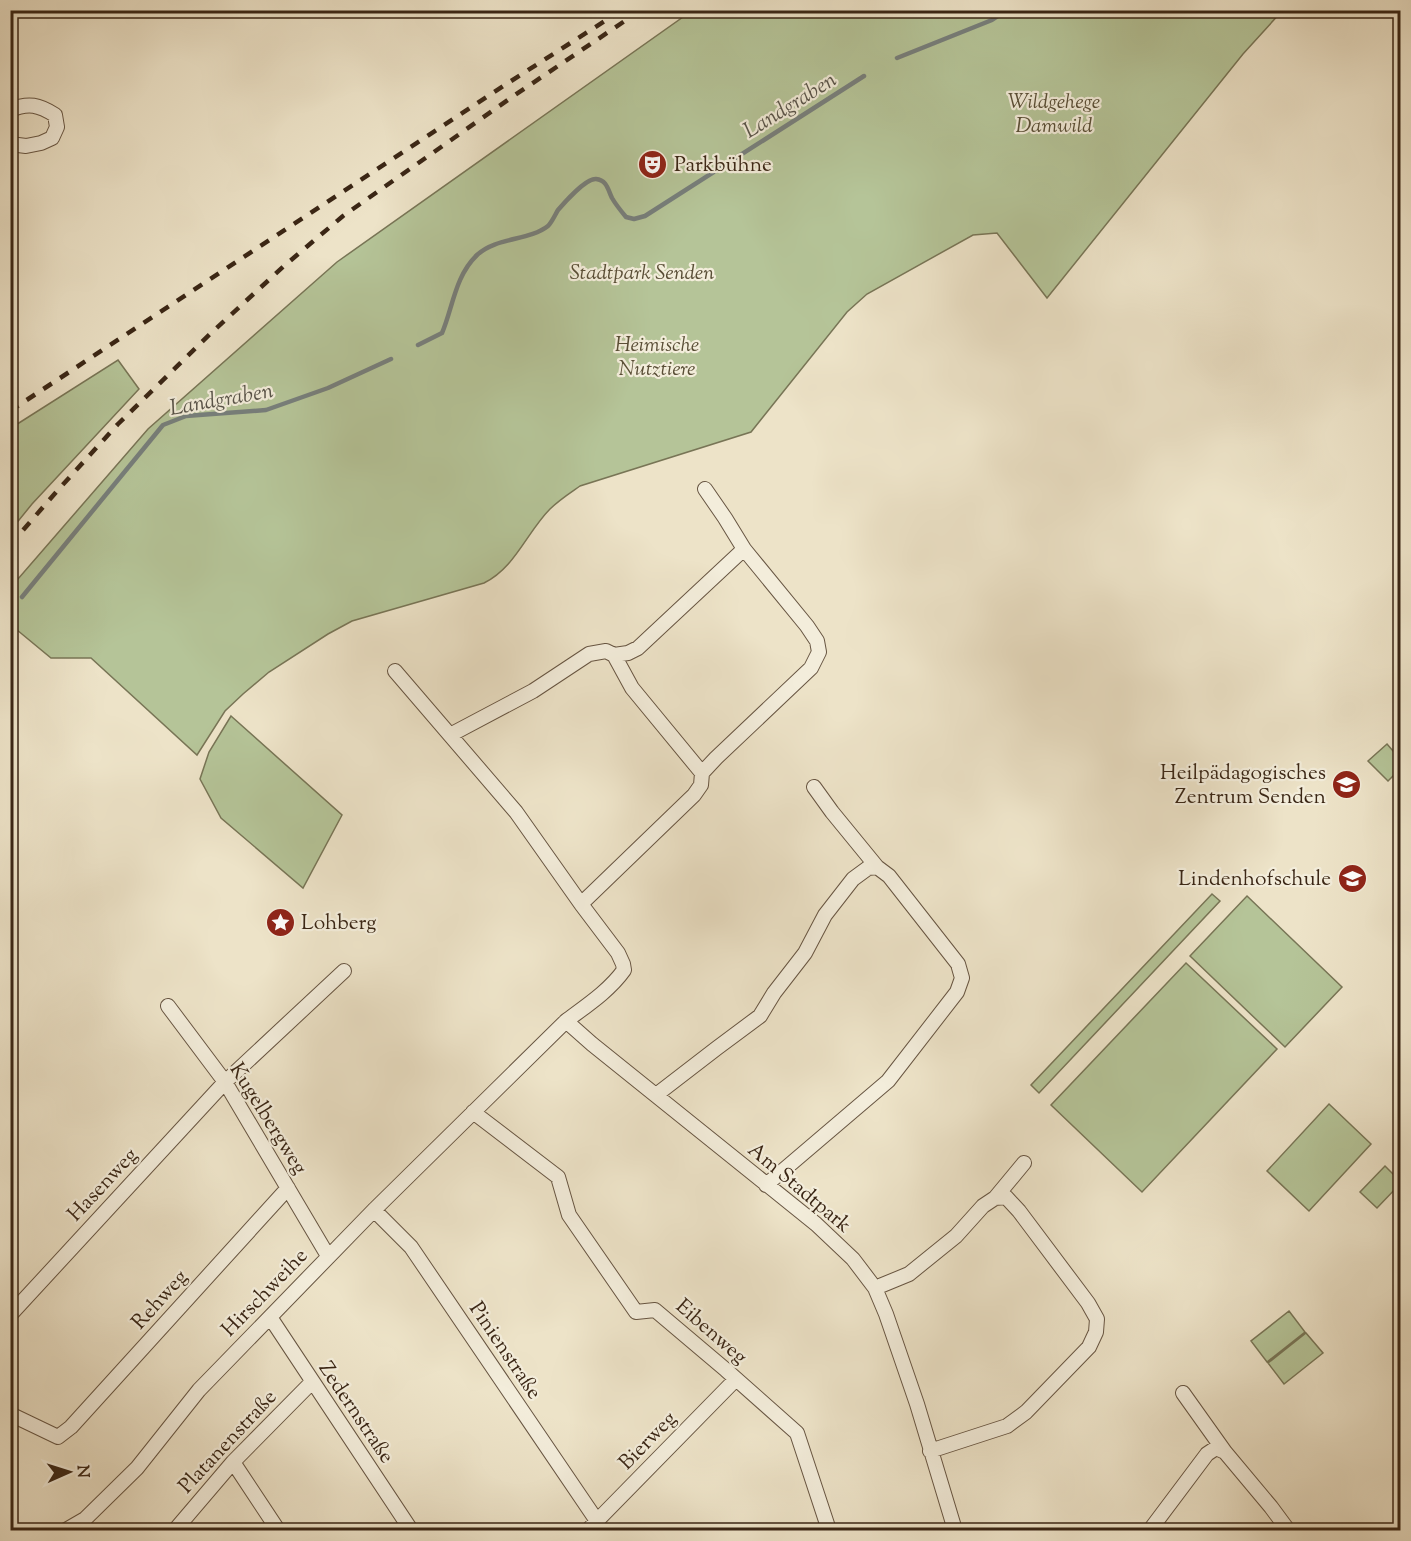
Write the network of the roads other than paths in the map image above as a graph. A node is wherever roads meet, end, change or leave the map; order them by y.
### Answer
1 (10, 110) edge
2 (10, 144) edge
3 (705, 489) dead end
4 (744, 549) junction
5 (614, 655) junction
6 (395, 671) dead end
7 (450, 735) junction
8 (702, 773) junction
9 (814, 787) dead end
10 (877, 867) junction
11 (581, 904) junction
12 (344, 971) dead end
13 (168, 1006) dead end
14 (566, 1021) junction
15 (225, 1082) junction
16 (656, 1095) junction
17 (473, 1112) junction
18 (1024, 1163) dead end
19 (766, 1185) junction
20 (288, 1188) junction
21 (995, 1198) junction
22 (374, 1210) junction
23 (328, 1256) junction
24 (875, 1288) junction
25 (10, 1315) edge
26 (270, 1317) junction
27 (736, 1379) junction
28 (312, 1382) junction
29 (1183, 1393) dead end
30 (10, 1414) edge
31 (930, 1451) junction
32 (1225, 1452) junction
33 (233, 1462) junction
34 (592, 1526) edge
35 (66, 1530) edge
36 (175, 1530) edge
37 (278, 1530) edge
38 (411, 1530) edge
39 (829, 1530) edge
40 (955, 1530) edge
41 (1150, 1530) edge
42 (1288, 1530) edge

1 - 2 street
3 - 4 street
4 - 5 street
4 - 8 street
5 - 7 street
5 - 8 street
6 - 7 street
7 - 11 street
8 - 11 street
9 - 10 street
10 - 16 street
10 - 19 street
11 - 14 street
12 - 15 street, Hasenweg
13 - 15 street, Kugelbergweg
14 - 16 street, Am Stadtpark
14 - 17 street, Hirschweihe
15 - 20 street, Kugelbergweg
15 - 25 street, Hasenweg
16 - 19 street, Am Stadtpark
17 - 22 street, Hirschweihe
17 - 27 street, Eibenweg
18 - 21 street
19 - 24 street, Am Stadtpark
20 - 23 street, Kugelbergweg
20 - 30 street, Rehweg
21 - 24 street
21 - 31 street
22 - 23 street, Hirschweihe
22 - 34 street, Pinienstraße
23 - 26 street, Hirschweihe
24 - 31 street, Am Stadtpark
26 - 28 street, Zedernstraße
26 - 35 street, Hirschweihe
27 - 34 street, Bierweg
27 - 39 street, Eibenweg
28 - 33 street, Platanenstraße
28 - 38 street, Zedernstraße
29 - 32 street
31 - 40 street, Am Stadtpark
32 - 41 street
32 - 42 street
33 - 36 street, Platanenstraße
33 - 37 street

